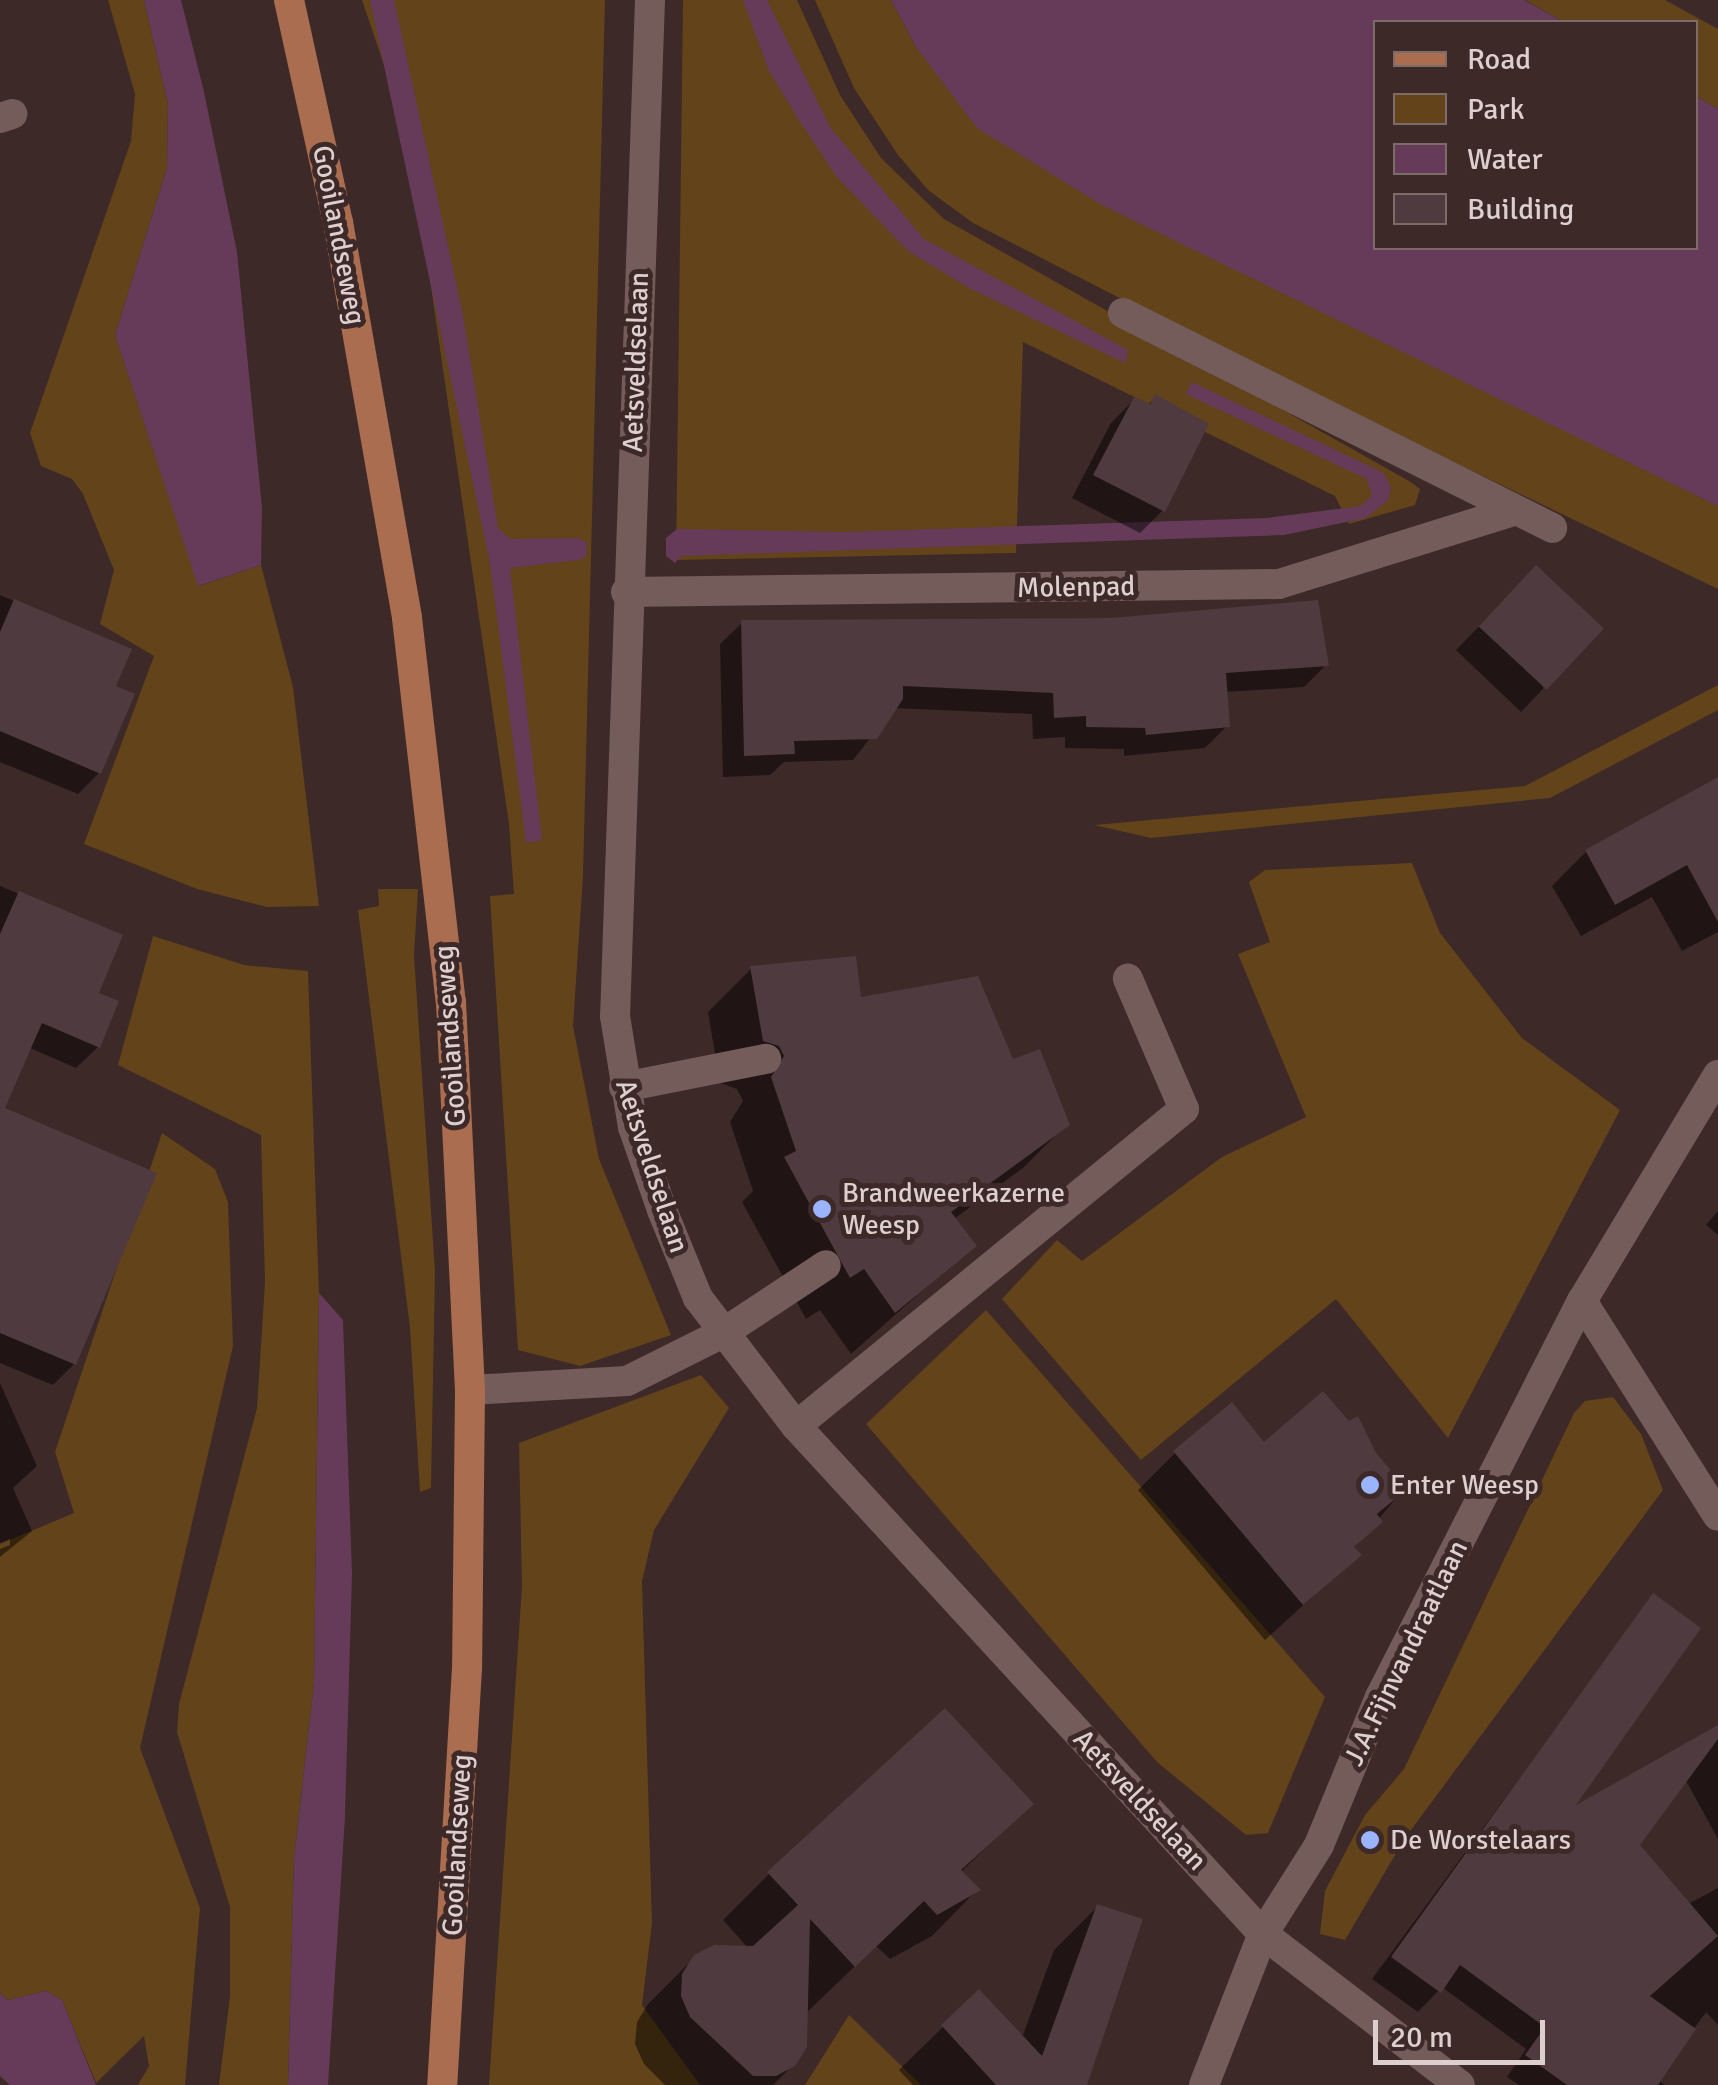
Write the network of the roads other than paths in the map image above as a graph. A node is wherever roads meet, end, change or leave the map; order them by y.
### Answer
1 (289, 0) edge
2 (650, 0) edge
3 (1122, 314) dead end
4 (1514, 511) junction
5 (1552, 528) dead end
6 (626, 592) junction
7 (1128, 980) dead end
8 (766, 1058) dead end
9 (1718, 1074) edge
10 (624, 1087) junction
11 (826, 1265) dead end
12 (1582, 1300) junction
13 (723, 1333) junction
14 (470, 1390) junction
15 (796, 1426) junction
16 (1718, 1516) edge
17 (1263, 1934) junction
18 (442, 2085) edge
19 (1204, 2085) edge
20 (1460, 2085) edge

1 - 14 main road, Gooilandseweg
2 - 6 street, Aetsveldselaan
3 - 4 street
4 - 5 street
4 - 6 street, Molenpad
6 - 10 street, Aetsveldselaan
7 - 15 street
8 - 10 street
9 - 12 street, J.A.Fijnvandraatlaan
10 - 13 street, Aetsveldselaan
11 - 13 street
12 - 16 street
12 - 17 street, J.A.Fijnvandraatlaan
13 - 14 street
13 - 15 street, Aetsveldselaan
14 - 18 main road, Gooilandseweg
15 - 17 street, Aetsveldselaan
17 - 19 street, J.A.Fijnvandraatlaan
17 - 20 street, Aetsveldselaan

